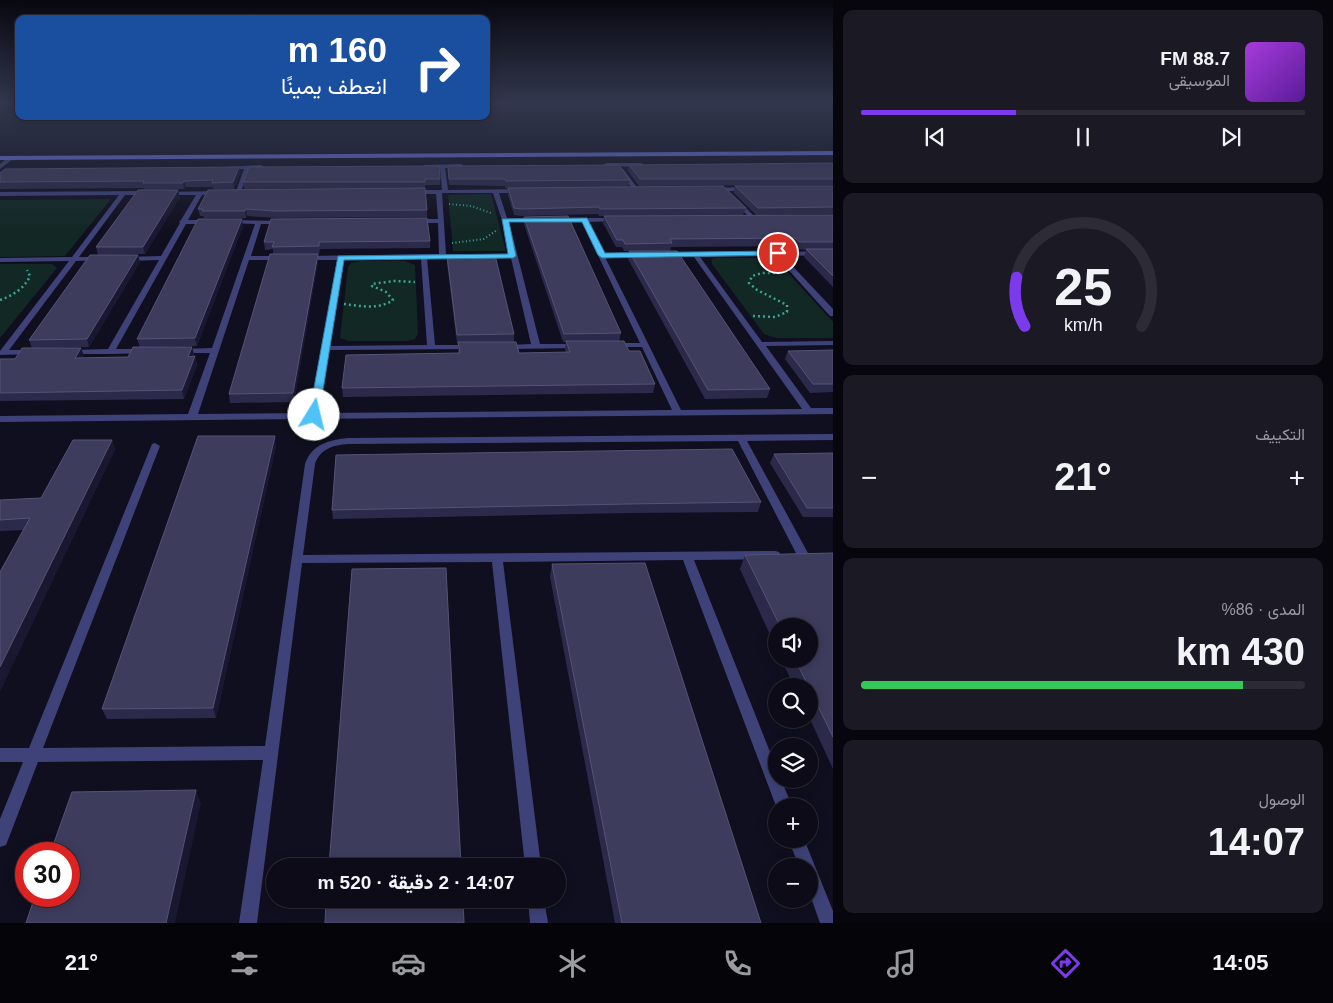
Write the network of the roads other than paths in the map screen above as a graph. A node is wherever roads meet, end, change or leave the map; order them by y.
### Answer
1 (833, 148) edge
2 (686, 151) junction
3 (0, 153) edge
4 (833, 153) edge
5 (0, 158) edge
6 (12, 158) junction
7 (598, 165) edge
8 (618, 165) junction
9 (647, 165) edge
10 (423, 166) edge
11 (442, 166) junction
12 (471, 166) edge
13 (267, 167) edge
14 (0, 168) edge
15 (218, 168) edge
16 (248, 168) junction
17 (10, 169) edge
18 (754, 189) edge
19 (626, 190) edge
20 (636, 190) junction
21 (646, 190) edge
22 (705, 190) edge
23 (724, 190) junction
24 (495, 191) junction
25 (523, 191) edge
26 (410, 192) edge
27 (442, 192) junction
28 (152, 193) edge
29 (162, 193) edge
30 (200, 193) junction
31 (237, 193) junction
32 (246, 193) edge
33 (0, 194) edge
34 (123, 194) junction
35 (743, 218) edge
36 (753, 218) junction
37 (762, 218) edge
38 (584, 220) junction
39 (624, 220) edge
40 (441, 221) junction
41 (182, 222) junction
42 (259, 222) junction
43 (288, 222) edge
44 (403, 222) edge
45 (505, 222) junction
46 (778, 253) junction
47 (833, 253) edge
48 (695, 254) junction
49 (602, 255) junction
50 (649, 255) edge
51 (658, 255) edge
52 (443, 256) junction
53 (463, 256) edge
54 (473, 256) edge
55 (513, 256) junction
56 (424, 257) junction
57 (163, 258) junction
58 (247, 258) junction
59 (341, 258) junction
60 (73, 259) junction
61 (103, 259) edge
62 (113, 259) edge
63 (0, 260) edge
64 (833, 314) edge
65 (833, 343) edge
66 (760, 344) junction
67 (646, 345) junction
68 (536, 346) junction
69 (431, 347) junction
70 (479, 347) edge
71 (498, 347) edge
72 (325, 348) junction
73 (215, 350) junction
74 (158, 351) edge
75 (167, 351) edge
76 (42, 352) edge
77 (61, 352) edge
78 (110, 352) junction
79 (1, 353) edge
80 (808, 411) junction
81 (833, 411) edge
82 (678, 412) junction
83 (314, 415) junction
84 (192, 417) junction
85 (0, 419) edge
86 (833, 437) edge
87 (741, 438) junction
88 (155, 446) dead end
89 (793, 555) junction
90 (818, 555) edge
91 (687, 556) junction
92 (497, 558) junction
93 (298, 559) junction
94 (271, 753) junction
95 (0, 755) edge
96 (34, 755) junction
97 (781, 798) edge
98 (0, 839) edge
99 (532, 858) edge
100 (818, 894) edge
101 (537, 908) edge
102 (248, 923) edge
103 (539, 923) edge
104 (829, 923) edge

1 - 2 street
2 - 3 street
2 - 4 street
2 - 6 street
5 - 6 street
6 - 14 street
7 - 8 street
8 - 9 street
8 - 20 street
10 - 11 street
11 - 12 street
11 - 27 street
13 - 16 street
14 - 17 street
15 - 16 street
16 - 31 street
18 - 23 street
19 - 20 street
20 - 21 street
22 - 23 street
23 - 36 street
24 - 25 street
24 - 27 street
24 - 45 street
26 - 27 street
27 - 40 street
28 - 34 street
29 - 30 street
30 - 31 street
30 - 41 street
31 - 32 street
33 - 34 street
34 - 60 street
35 - 36 street
36 - 37 street
38 - 39 street
38 - 45 street
38 - 49 street
40 - 44 street
40 - 52 street
41 - 42 street
41 - 57 street
42 - 43 street
42 - 58 street
45 - 55 street
46 - 47 street
46 - 48 street
46 - 64 street
48 - 51 street
48 - 66 street
49 - 50 street
49 - 67 street
52 - 53 street
52 - 56 street
54 - 55 street
55 - 68 street
56 - 59 street
56 - 69 street
57 - 62 street
57 - 78 street
58 - 59 street
58 - 73 street
59 - 72 street
60 - 61 street
60 - 63 street
60 - 79 street
65 - 66 street
66 - 80 street
67 - 68 street
67 - 82 street
68 - 71 street
69 - 70 street
69 - 72 street
72 - 83 street
73 - 75 street
73 - 84 street
74 - 78 street
76 - 79 street
77 - 78 street
80 - 81 street
80 - 82 street
82 - 83 street
83 - 84 street
84 - 85 street
86 - 87 street
87 - 89 street
87 - 93 street
88 - 96 street
89 - 90 street
89 - 91 street
91 - 92 street
91 - 97 street
92 - 93 street
92 - 99 street
93 - 94 street
94 - 96 street
94 - 102 street
95 - 96 street
96 - 98 street
100 - 104 street
101 - 103 street

